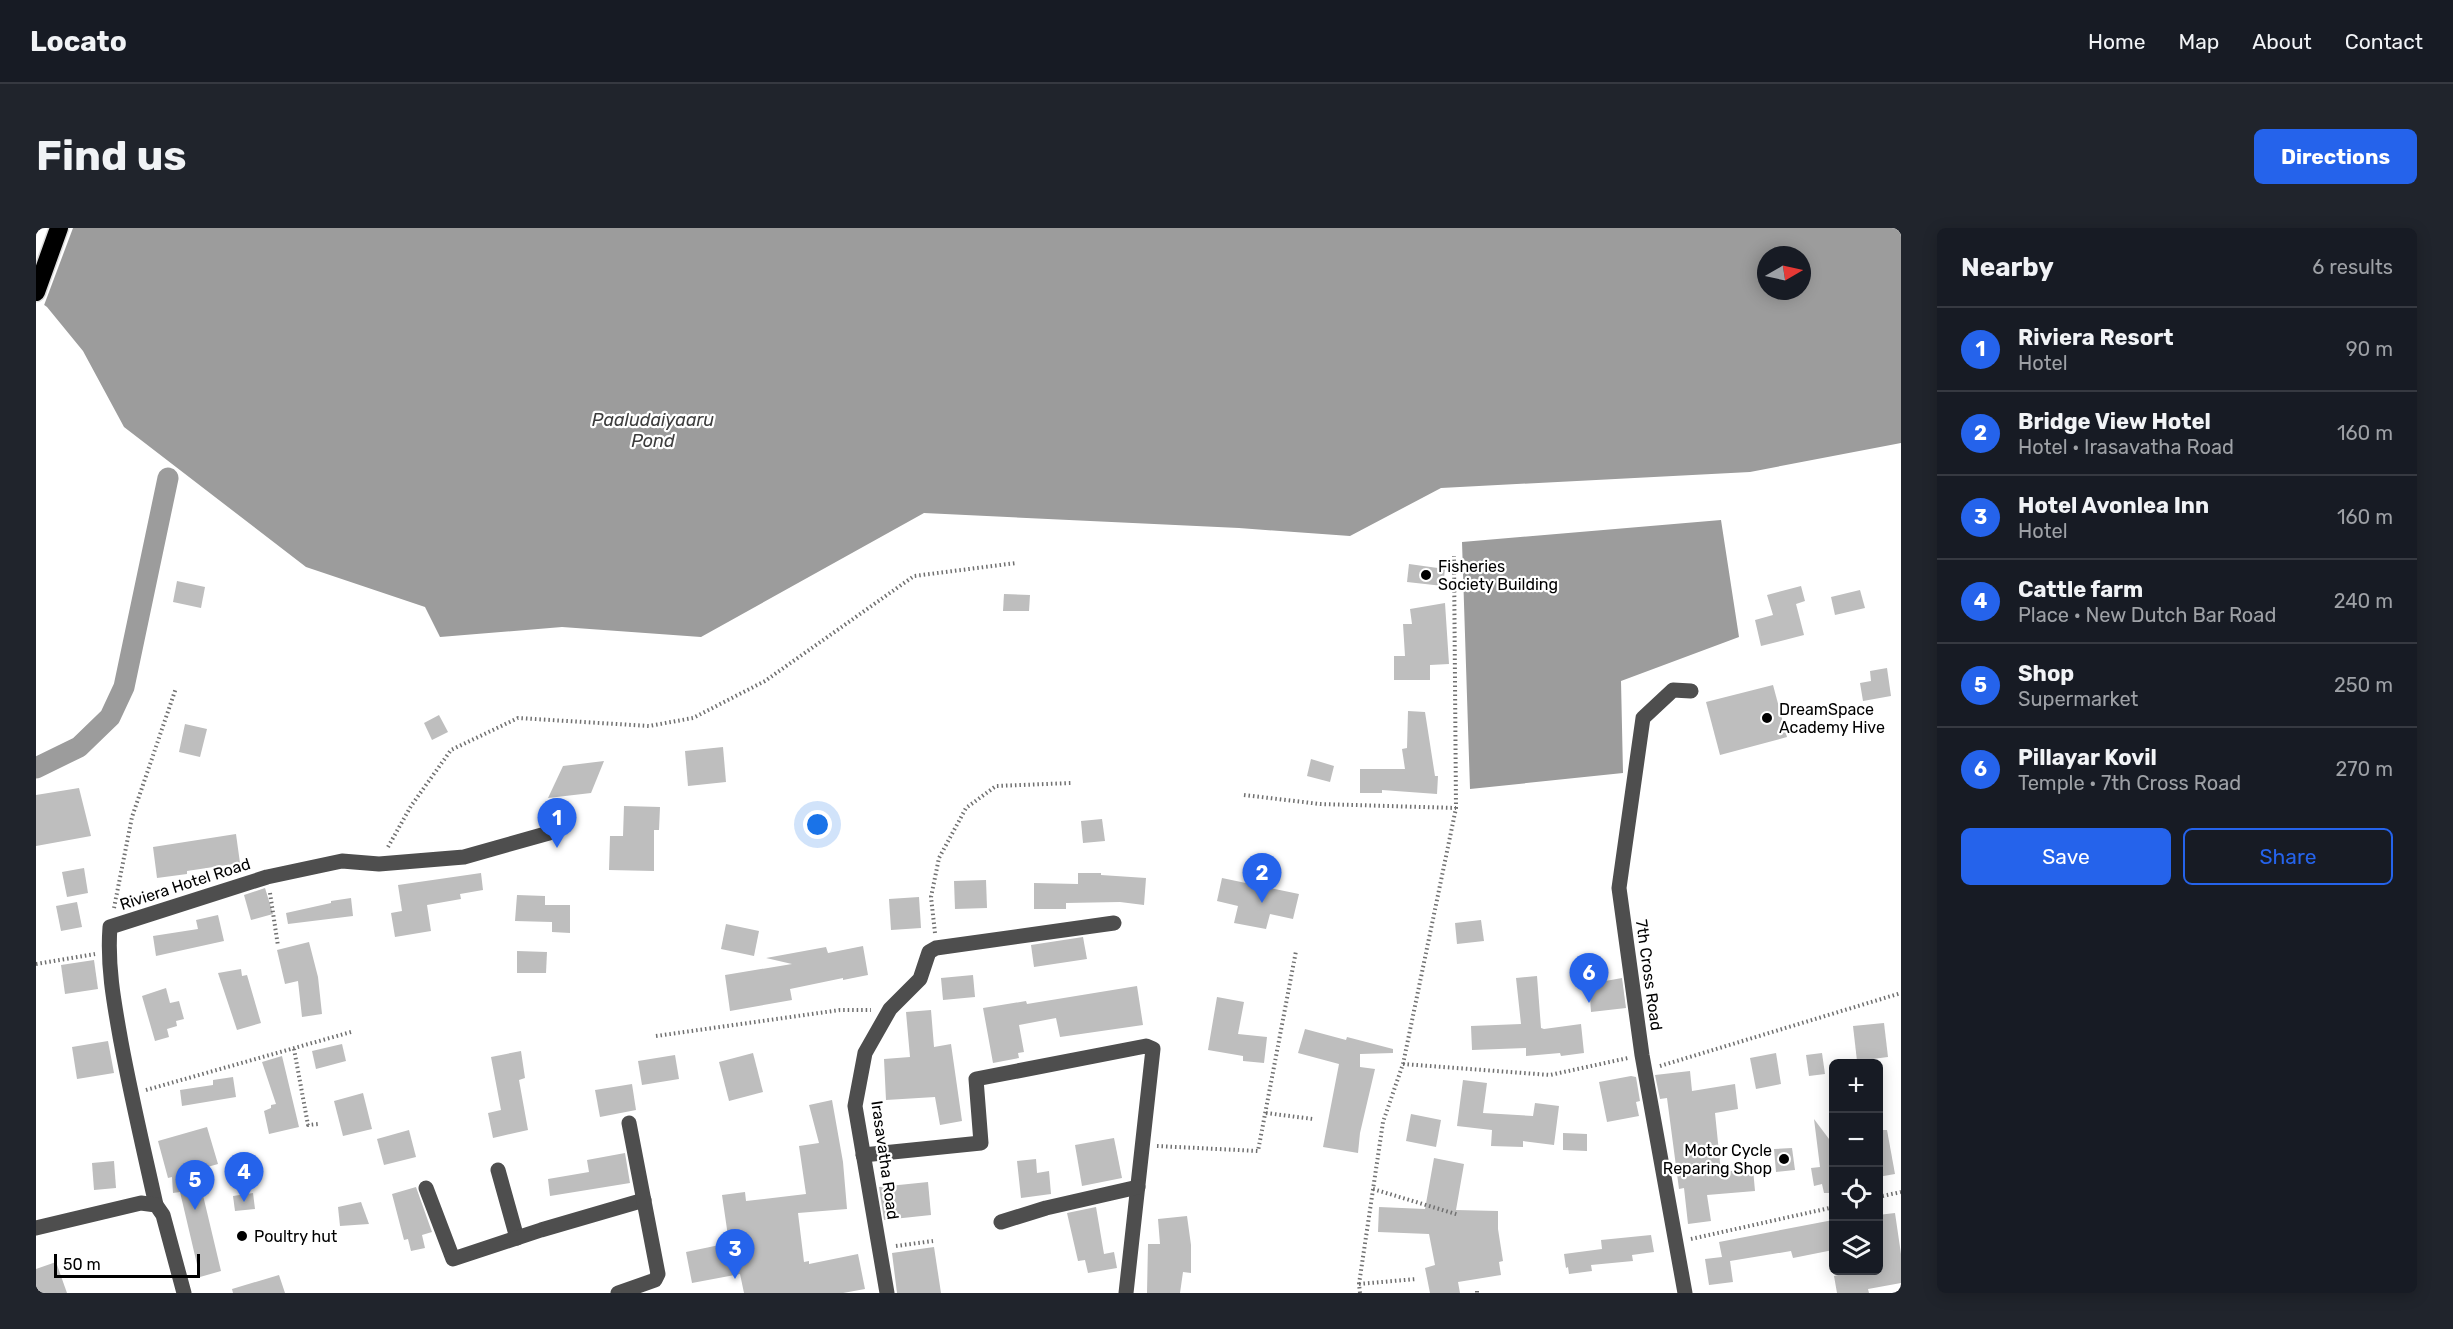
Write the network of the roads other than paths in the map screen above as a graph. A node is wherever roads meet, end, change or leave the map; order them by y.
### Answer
1 (46, 228) edge
2 (59, 228) edge
3 (36, 256) edge
4 (36, 292) edge
5 (1691, 691) dead end
6 (549, 832) dead end
7 (1114, 923) dead end
8 (629, 1123) dead end
9 (863, 1155) junction
10 (498, 1170) dead end
11 (1138, 1187) junction
12 (426, 1188) dead end
13 (644, 1200) junction
14 (156, 1205) junction
15 (1001, 1222) dead end
16 (36, 1228) edge
17 (517, 1238) junction
18 (184, 1293) edge
19 (618, 1293) edge
20 (887, 1293) edge
21 (1126, 1293) edge
22 (1685, 1293) edge

1 - 3 highway
2 - 4 highway
5 - 22 street, 7th Cross Road
6 - 14 street, Riviera Hotel Road
7 - 9 street, Irasavatha Road
8 - 13 street
9 - 11 street
9 - 20 street, Irasavatha Road
10 - 17 street
11 - 15 street
11 - 21 street
12 - 17 street
13 - 17 street
13 - 19 street
14 - 16 street
14 - 18 street, Riviera Hotel Road

